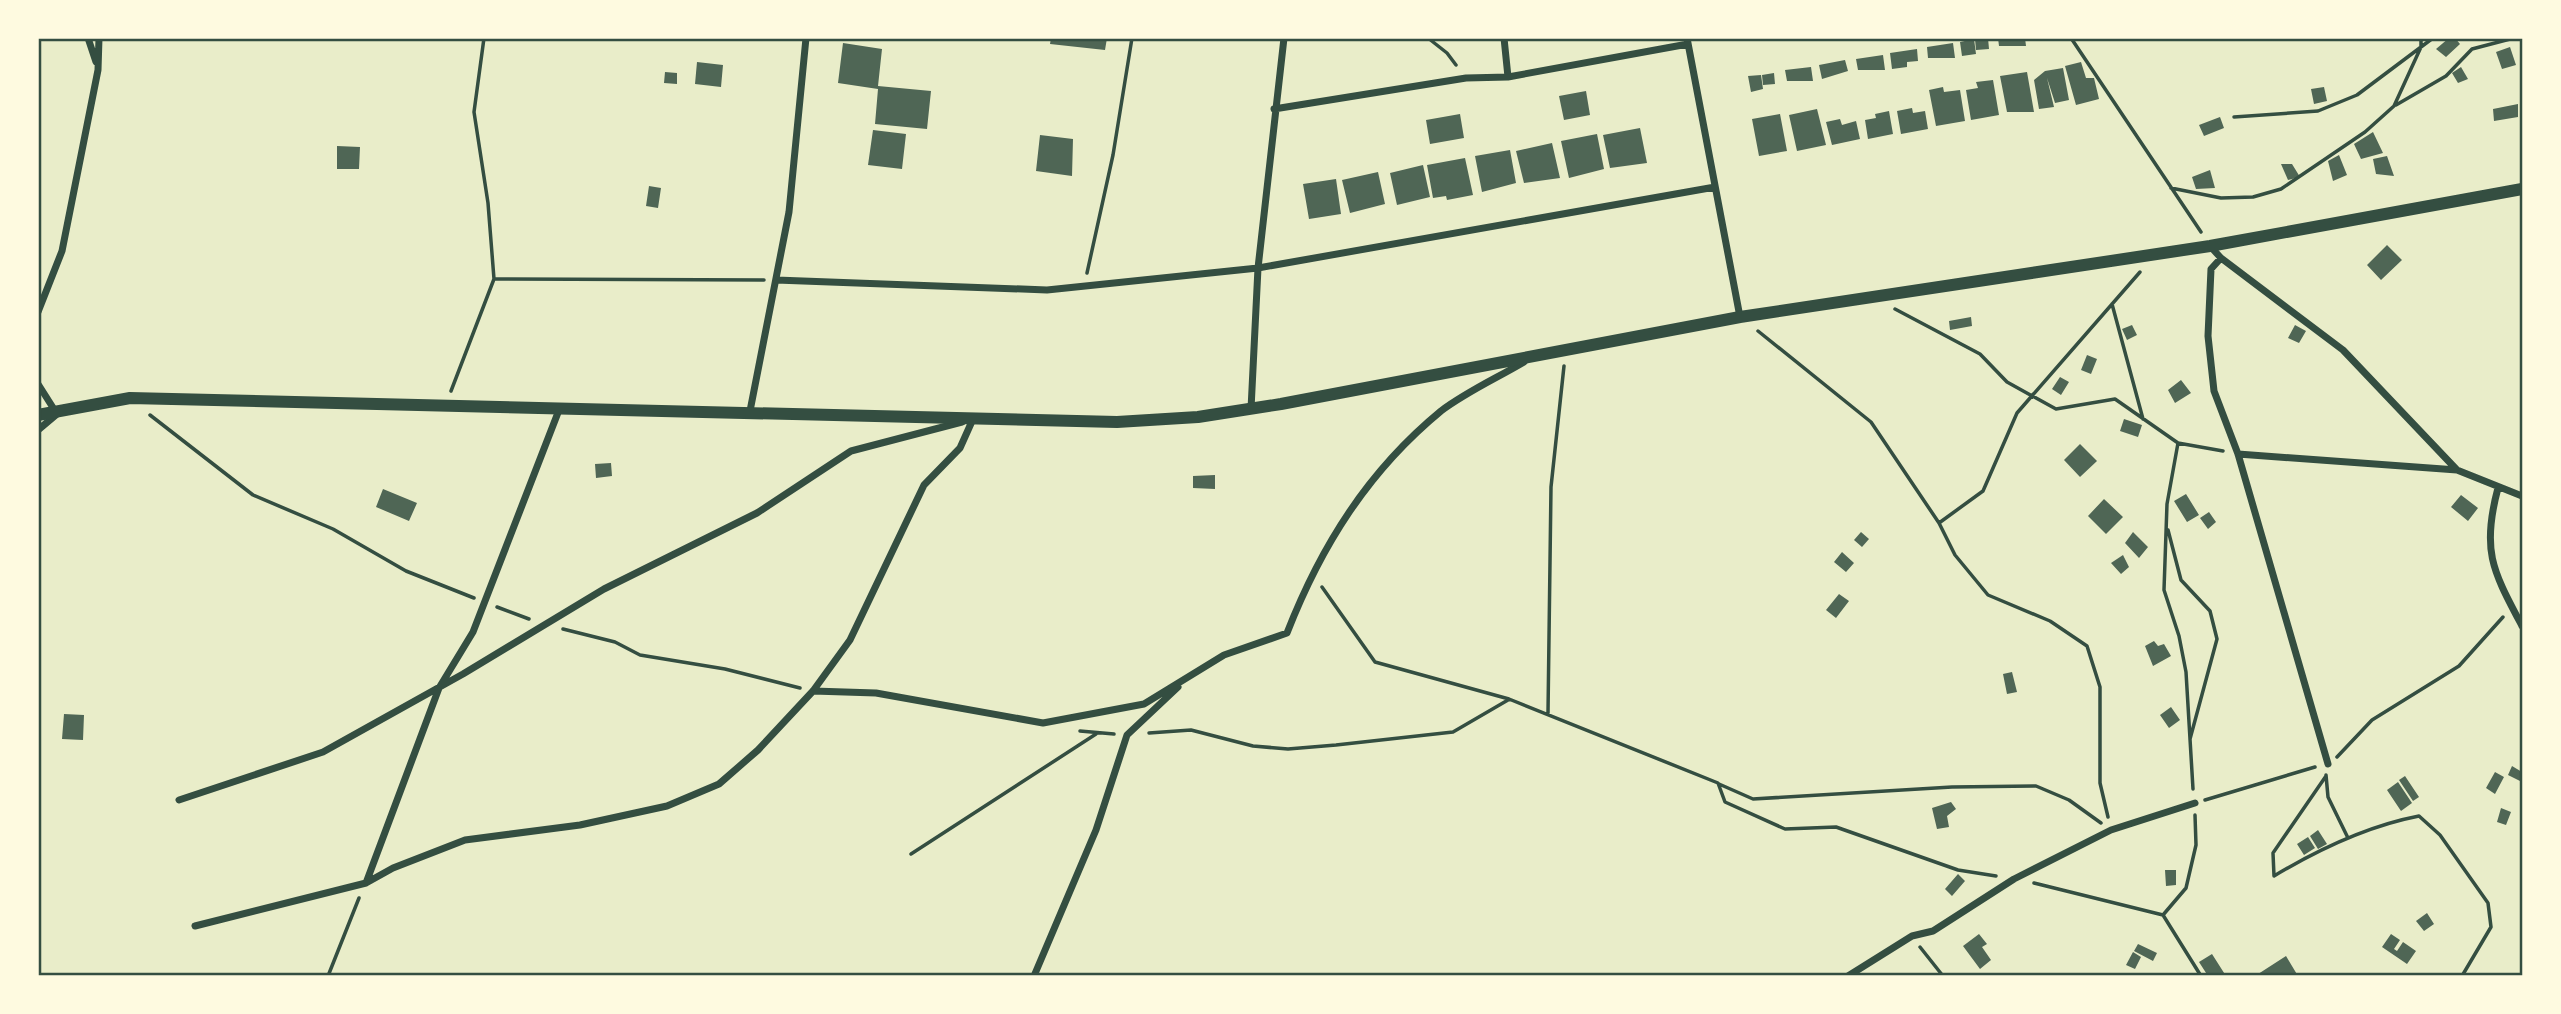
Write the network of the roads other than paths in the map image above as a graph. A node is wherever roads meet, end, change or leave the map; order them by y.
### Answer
1 (88, 38) edge
2 (99, 38) edge
3 (806, 38) edge
4 (1284, 38) edge
5 (1504, 38) edge
6 (1688, 41) edge
7 (98, 70) junction
8 (1508, 77) junction
9 (1274, 109) junction
10 (1715, 187) junction
11 (2522, 189) edge
12 (2210, 246) junction
13 (2221, 258) junction
14 (1258, 268) junction
15 (776, 280) junction
16 (39, 307) edge
17 (1740, 317) junction
18 (1531, 358) junction
19 (38, 384) edge
20 (1251, 409) junction
21 (559, 410) junction
22 (750, 411) junction
23 (57, 414) junction
24 (38, 415) edge
25 (973, 419) junction
26 (38, 430) edge
27 (2238, 454) junction
28 (2458, 470) junction
29 (2498, 488) junction
30 (2522, 496) edge
31 (2522, 606) edge
32 (2514, 610) junction
33 (2522, 626) edge
34 (1192, 674) junction
35 (439, 688) junction
36 (813, 691) junction
37 (2328, 764) road end
38 (179, 800) dead end
39 (2194, 803) road end
40 (366, 883) junction
41 (195, 926) dead end
42 (1034, 975) edge
43 (1847, 975) edge

1 - 7 street
2 - 7 street
3 - 15 street
4 - 9 street
5 - 8 street
6 - 8 street
6 - 10 street
7 - 16 street
8 - 9 street
9 - 14 street
10 - 14 street
10 - 17 street
11 - 12 street
12 - 13 street
12 - 17 street
13 - 27 street
13 - 28 street
14 - 15 street
14 - 20 street
15 - 22 street
17 - 18 street
18 - 20 street
18 - 34 street
19 - 23 street
20 - 25 street
21 - 22 street
21 - 23 street
21 - 35 street
22 - 25 street
23 - 24 street
23 - 26 street
25 - 35 street
25 - 36 street
27 - 28 street
27 - 37 street
28 - 29 street
29 - 30 street
29 - 32 street
31 - 32 street
32 - 33 street
34 - 36 street
34 - 42 street
35 - 38 street
35 - 40 street
36 - 40 street
39 - 43 street
40 - 41 street

